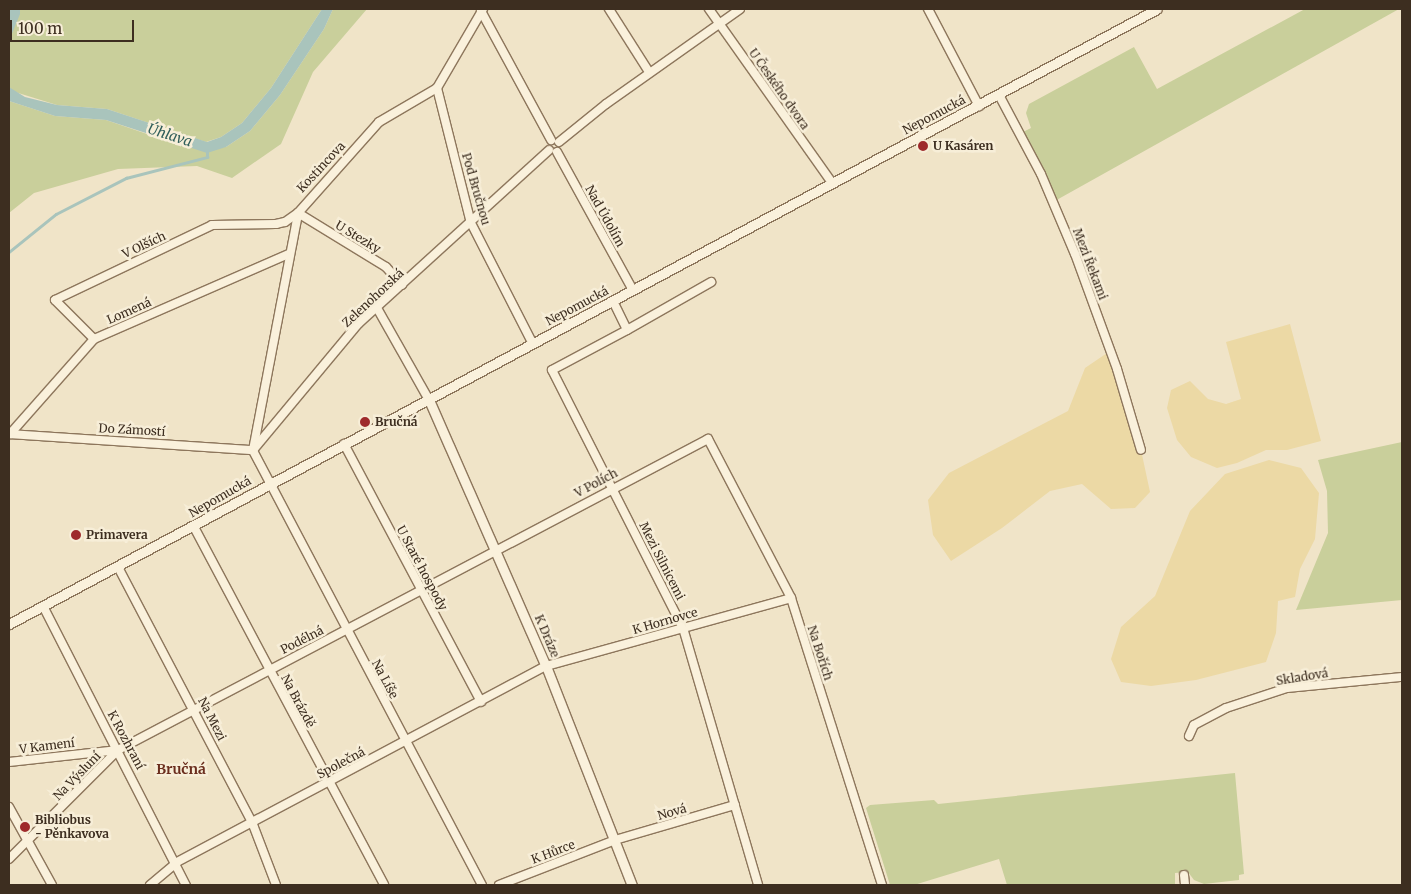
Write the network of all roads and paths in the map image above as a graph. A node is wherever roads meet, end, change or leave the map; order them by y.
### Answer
1 (609, 9) edge
2 (709, 9) edge
3 (740, 9) edge
4 (928, 9) edge
5 (1157, 9) edge
6 (482, 10) edge
7 (718, 22) junction
8 (649, 72) junction
9 (437, 88) junction
10 (999, 95) junction
11 (978, 106) junction
12 (555, 141) junction
13 (553, 151) junction
14 (832, 183) junction
15 (298, 213) junction
16 (471, 223) junction
17 (289, 254) junction
18 (712, 282) dead end
19 (402, 285) junction
20 (633, 290) junction
21 (613, 301) junction
22 (377, 308) junction
23 (627, 330) junction
24 (94, 339) junction
25 (533, 344) junction
26 (429, 400) junction
27 (9, 434) edge
28 (708, 439) joint
29 (344, 444) junction
30 (253, 450) junction
31 (1141, 450) dead end
32 (268, 484) junction
33 (612, 487) junction
34 (194, 526) junction
35 (496, 549) junction
36 (118, 567) junction
37 (421, 589) junction
38 (790, 598) junction
39 (43, 606) junction
40 (9, 624) edge
41 (683, 628) junction
42 (347, 630) junction
43 (546, 666) junction
44 (269, 670) junction
45 (1402, 676) edge
46 (481, 702) junction
47 (194, 708) junction
48 (1189, 736) dead end
49 (405, 741) junction
50 (118, 750) junction
51 (9, 762) edge
52 (328, 782) junction
53 (735, 805) junction
54 (9, 806) edge
55 (252, 822) junction
56 (616, 840) junction
57 (28, 842) junction
58 (9, 859) edge
59 (177, 862) junction
60 (1184, 875) dead end
61 (52, 885) edge
62 (150, 885) edge
63 (186, 885) edge
64 (276, 885) edge
65 (384, 885) edge
66 (482, 885) edge
67 (499, 885) edge
68 (632, 885) edge
69 (758, 885) edge
70 (882, 885) edge
71 (1185, 885) edge

1 - 8 street
2 - 7 street, U Českého dvora
3 - 7 street
4 - 11 street
5 - 10 street, Nepomucká
6 - 9 street, Kostincova
6 - 12 street
7 - 8 street
7 - 14 street, U Českého dvora
8 - 12 street
9 - 15 street, Kostincova
9 - 16 street, Pod Bručnou
10 - 11 street, Nepomucká
10 - 31 street, Mezi Řekami
11 - 14 street, Nepomucká
12 - 13 street
12 - 13 street
13 - 16 street, Zelenohorská
13 - 20 street, Nad Údolím
14 - 20 street, Nepomucká
15 - 17 street, Kostincova
15 - 19 street, U Stezky
15 - 24 street, V Olších
16 - 19 street, Zelenohorská
16 - 25 street, Pod Bručnou
17 - 24 street, Lomená
17 - 30 street, Kostincova
18 - 23 street
19 - 22 street, Zelenohorská
20 - 21 street, Nepomucká
21 - 23 street
21 - 25 street, Nepomucká
22 - 26 street
22 - 30 street, Zelenohorská
23 - 33 street, Mezi Silnicemi
24 - 27 street, Lomená
25 - 26 street, Nepomucká
26 - 29 street, Nepomucká
26 - 35 street, K Dráze
27 - 30 street, Do Zámostí
28 - 33 street, V Polích
28 - 38 street, Na Bořích
29 - 32 street, Nepomucká
29 - 37 street, U Staré hospody
30 - 32 street
32 - 34 street, Nepomucká
32 - 42 street, Na Líše
33 - 35 street, V Polích
33 - 41 street, Mezi Silnicemi
34 - 36 street, Nepomucká
34 - 44 street, Na Brázdě
35 - 37 street, Podélná
35 - 43 street, K Dráze
36 - 39 street, Nepomucká
36 - 47 street, Na Mezi
37 - 42 street, Podélná
37 - 46 street, U Staré hospody
38 - 41 street, K Hornovce
38 - 70 street, Na Bořích
39 - 40 street, Nepomucká
39 - 50 street, K Rozhraní
41 - 43 street, K Hornovce
41 - 53 street, Mezi Silnicemi
42 - 44 street, Podélná
42 - 49 street, Na Líše
43 - 46 street, Společná
43 - 56 street, K Dráze
44 - 47 street, Podélná
44 - 52 street, Na Brázdě
45 - 48 street, Skladová
46 - 49 street, Společná
47 - 50 street, Podélná
47 - 55 street, Na Mezi
49 - 52 street, Společná
49 - 66 street, Na Líše
50 - 51 street, V Kamení
50 - 57 street, Na Výsluní
50 - 59 street, K Rozhraní
52 - 55 street, Společná
52 - 65 street, Na Brázdě
53 - 56 street, Nová
53 - 69 street, Mezi Silnicemi
54 - 57 street
55 - 59 street, Společná
55 - 64 street, Na Mezi
56 - 67 street, K Hůrce
56 - 68 street, K Dráze
57 - 58 street, Na Výsluní
57 - 61 street
59 - 62 street, Společná
59 - 63 street, K Rozhraní
60 - 71 street

